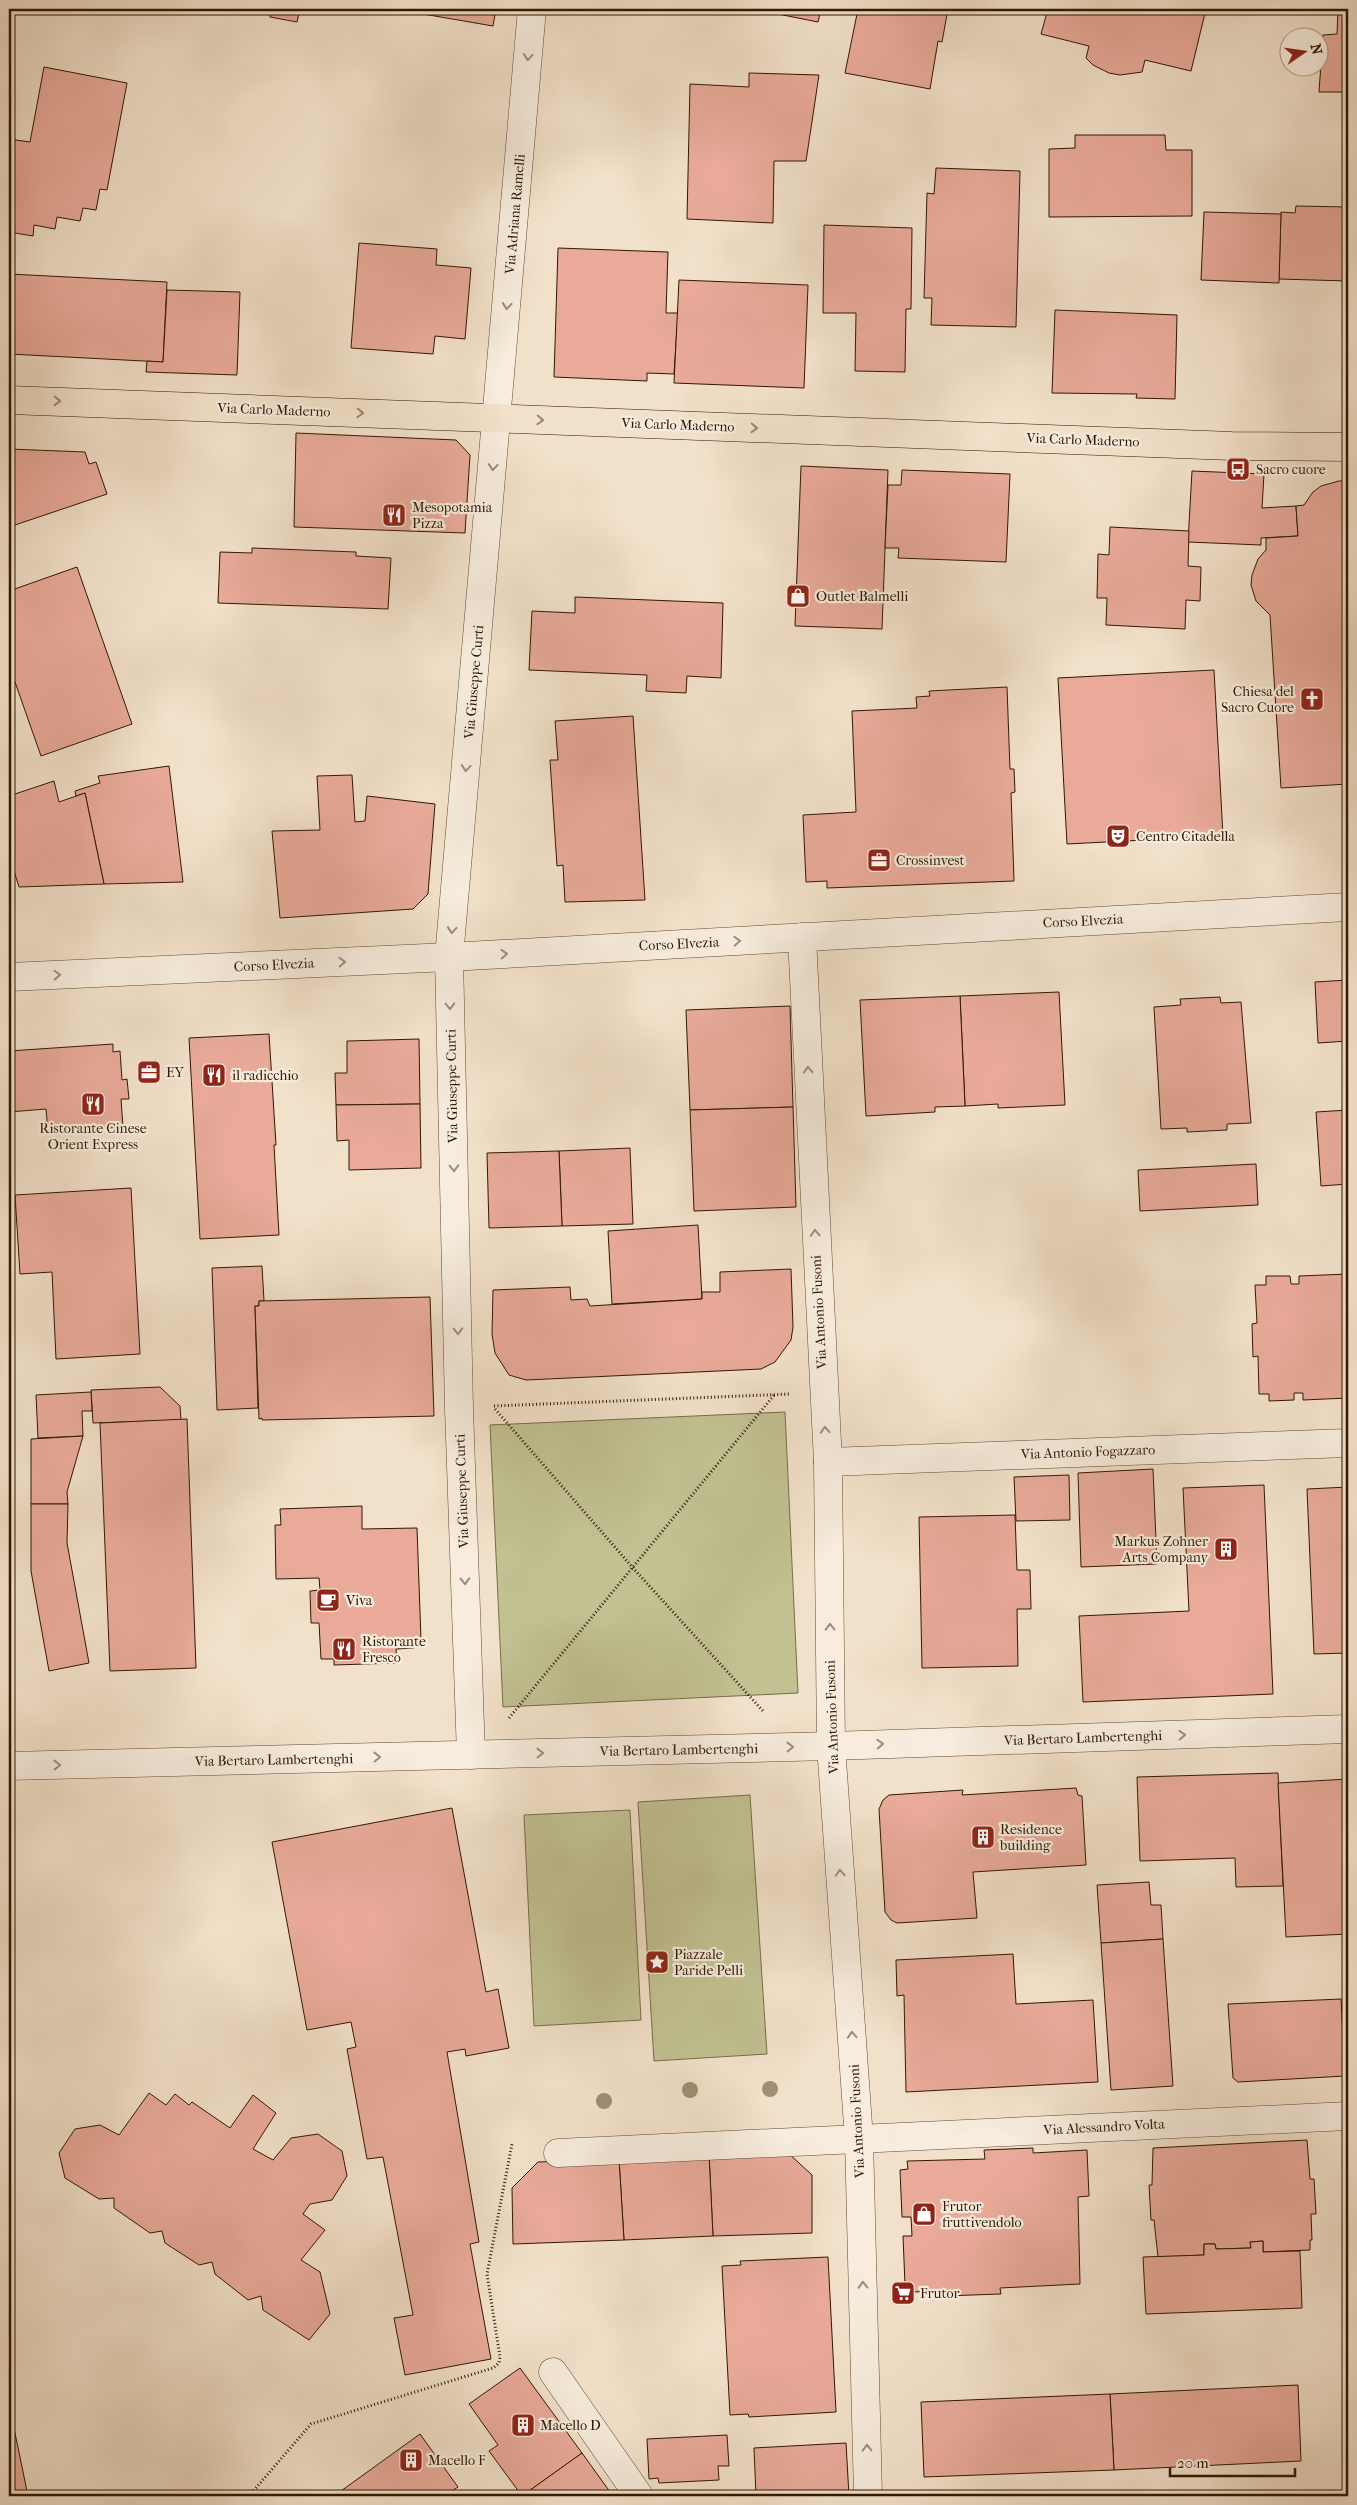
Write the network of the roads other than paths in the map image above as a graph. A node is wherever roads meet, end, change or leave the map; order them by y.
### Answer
1 (532, 9) edge
2 (9, 400) edge
3 (498, 418) junction
4 (1348, 447) edge
5 (1348, 907) edge
6 (802, 937) junction
7 (449, 957) junction
8 (9, 977) edge
9 (1348, 1443) edge
10 (828, 1462) junction
11 (1348, 1729) edge
12 (831, 1746) junction
13 (475, 1755) junction
14 (9, 1766) edge
15 (1348, 2116) edge
16 (859, 2139) junction
17 (558, 2153) dead end
18 (553, 2372) dead end
19 (639, 2496) edge
20 (868, 2496) edge

1 -> 3 street, Via Adriana Ramelli
2 -> 3 main road, Via Carlo Maderno
3 -> 4 main road, Via Carlo Maderno
3 -> 7 street, Via Giuseppe Curti
5 - 6 street, Corso Elvezia
7 -> 6 street, Corso Elvezia
10 -> 6 street, Via Antonio Fusoni
8 -> 7 street, Corso Elvezia
7 -> 13 street, Via Giuseppe Curti
9 - 10 street, Via Antonio Fogazzaro
12 -> 10 street, Via Antonio Fusoni
12 -> 11 street, Via Bertaro Lambertenghi
13 -> 12 street, Via Bertaro Lambertenghi
16 -> 12 street, Via Antonio Fusoni
14 -> 13 street, Via Bertaro Lambertenghi
15 - 16 street, Via Alessandro Volta
16 - 17 street, Via Alessandro Volta
20 -> 16 street, Via Antonio Fusoni
18 - 19 street

